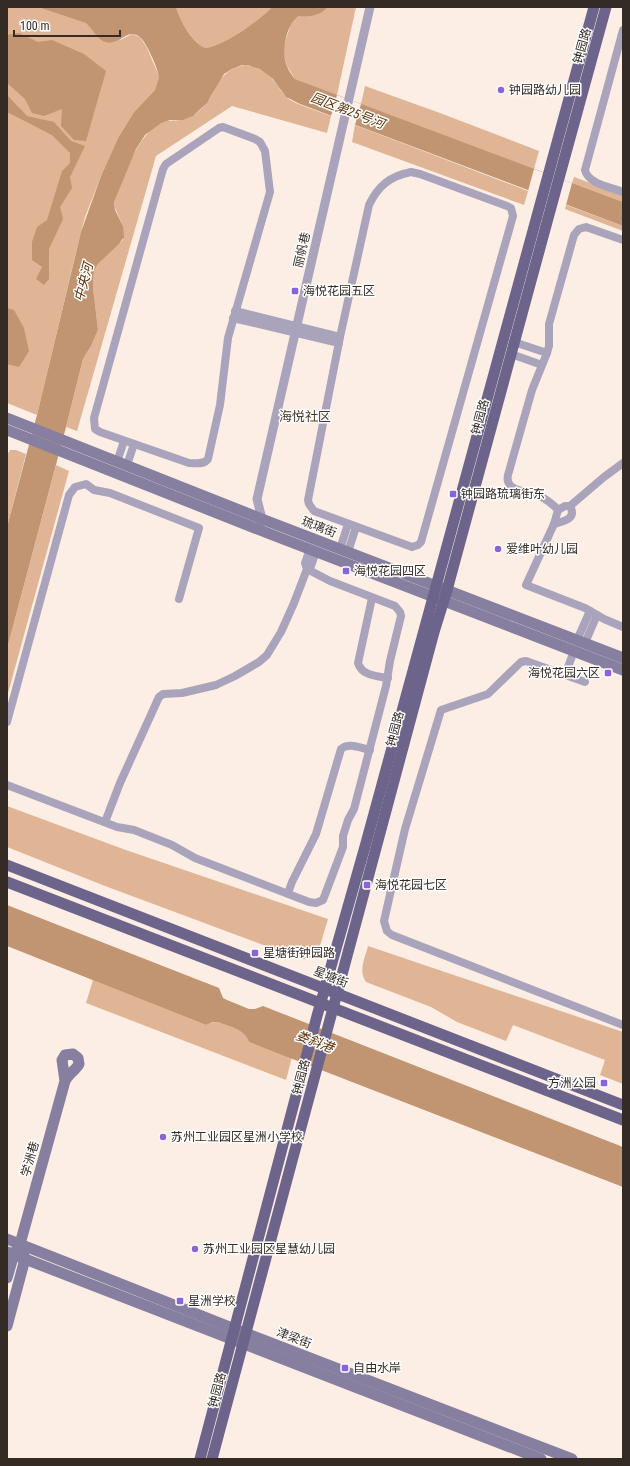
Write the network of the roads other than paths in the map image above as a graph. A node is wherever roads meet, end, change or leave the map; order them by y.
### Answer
1 (370, 7) edge
2 (594, 7) edge
3 (606, 7) edge
4 (623, 30) edge
5 (553, 176) junction
6 (623, 192) edge
7 (547, 198) junction
8 (623, 240) edge
9 (234, 314) junction
10 (296, 330) junction
11 (339, 340) junction
12 (514, 342) junction
13 (547, 353) junction
14 (511, 354) junction
15 (542, 365) junction
16 (8, 420) edge
17 (7, 430) edge
18 (32, 435) junction
19 (124, 441) junction
20 (134, 444) junction
21 (122, 463) junction
22 (623, 463) edge
23 (257, 499) junction
24 (570, 506) junction
25 (558, 510) junction
26 (243, 517) junction
27 (260, 524) junction
28 (554, 524) junction
29 (352, 525) junction
30 (313, 550) junction
31 (344, 550) junction
32 (306, 570) junction
33 (436, 586) junction
34 (448, 590) junction
35 (433, 597) junction
36 (372, 598) junction
37 (179, 599) dead end
38 (444, 601) junction
39 (594, 613) junction
40 (623, 627) edge
41 (581, 641) junction
42 (576, 652) junction
43 (623, 658) edge
44 (623, 670) edge
45 (568, 676) junction
46 (388, 678) junction
47 (585, 682) dead end
48 (7, 722) edge
49 (370, 750) junction
50 (7, 785) edge
51 (105, 822) junction
52 (7, 865) edge
53 (7, 882) edge
54 (288, 893) junction
55 (325, 988) junction
56 (338, 994) junction
57 (321, 1004) junction
58 (334, 1009) junction
59 (623, 1025) edge
60 (65, 1080) dead end
61 (623, 1105) edge
62 (623, 1120) edge
63 (7, 1239) edge
64 (20, 1244) junction
65 (10, 1253) edge
66 (25, 1259) junction
67 (7, 1278) edge
68 (7, 1326) edge
69 (233, 1334) junction
70 (244, 1338) junction
71 (200, 1459) edge
72 (212, 1459) edge
73 (541, 1459) edge
74 (572, 1459) edge

1 - 10 street, 丽帆巷
2 - 5 main road, 钟园路
3 - 5 main road, 钟园路
4 - 6 street
5 - 7 main road, 钟园路
7 - 12 main road, 钟园路
7 - 33 main road, 钟园路
8 - 13 street
9 - 10 street
9 - 19 street
9 - 20 street
10 - 11 street
10 - 23 street, 丽帆巷
11 - 29 street
11 - 29 street
12 - 13 street
12 - 14 main road, 钟园路
13 - 15 street
14 - 15 street
14 - 34 main road, 钟园路
15 - 25 street
16 - 18 main road, 琉璃街
17 - 18 main road, 琉璃街
18 - 21 main road, 琉璃街
18 - 26 main road, 琉璃街
19 - 20 street
19 - 21 street
20 - 21 street
21 - 26 main road, 琉璃街
22 - 24 street
23 - 26 street, 丽帆巷
23 - 27 street, 丽帆巷
24 - 25 street
24 - 28 street
25 - 28 street
26 - 27 main road, 琉璃街
27 - 30 main road, 琉璃街
27 - 31 main road, 琉璃街
28 - 39 street
29 - 31 street
30 - 32 street
30 - 35 main road, 琉璃街
31 - 33 main road, 琉璃街
32 - 36 street
32 - 51 street
33 - 34 main road, 琉璃街
33 - 35 main road, 钟园路
34 - 38 main road, 钟园路
34 - 41 main road, 琉璃街
35 - 38 main road, 琉璃街
35 - 55 main road, 钟园路
36 - 46 street
36 - 46 street
37 - 48 street
38 - 42 main road, 琉璃街
38 - 56 main road, 钟园路
39 - 40 street
39 - 41 street
41 - 43 main road, 琉璃街
42 - 44 main road, 琉璃街
42 - 45 street
45 - 47 street
45 - 59 street
46 - 49 street
49 - 54 street
49 - 54 street
50 - 51 street
51 - 54 street
52 - 55 main road, 星塘街
53 - 57 main road
55 - 56 main road, 星塘街
55 - 57 main road, 钟园路
56 - 58 main road, 钟园路
56 - 61 main road, 星塘街
57 - 58 main road
57 - 69 main road, 钟园路
58 - 62 main road
58 - 70 main road, 钟园路
60 - 64 main road, 学洲巷
63 - 64 main road, 津梁街
64 - 65 main road, 学洲巷
64 - 66 main road
64 - 69 main road, 津梁街
65 - 66 main road, 津梁街
65 - 67 main road, 学洲巷
66 - 68 main road
66 - 69 main road, 津梁街
69 - 70 main road, 津梁街
69 - 71 main road, 钟园路
70 - 72 main road, 钟园路
70 - 73 main road, 津梁街
70 - 74 main road, 津梁街

